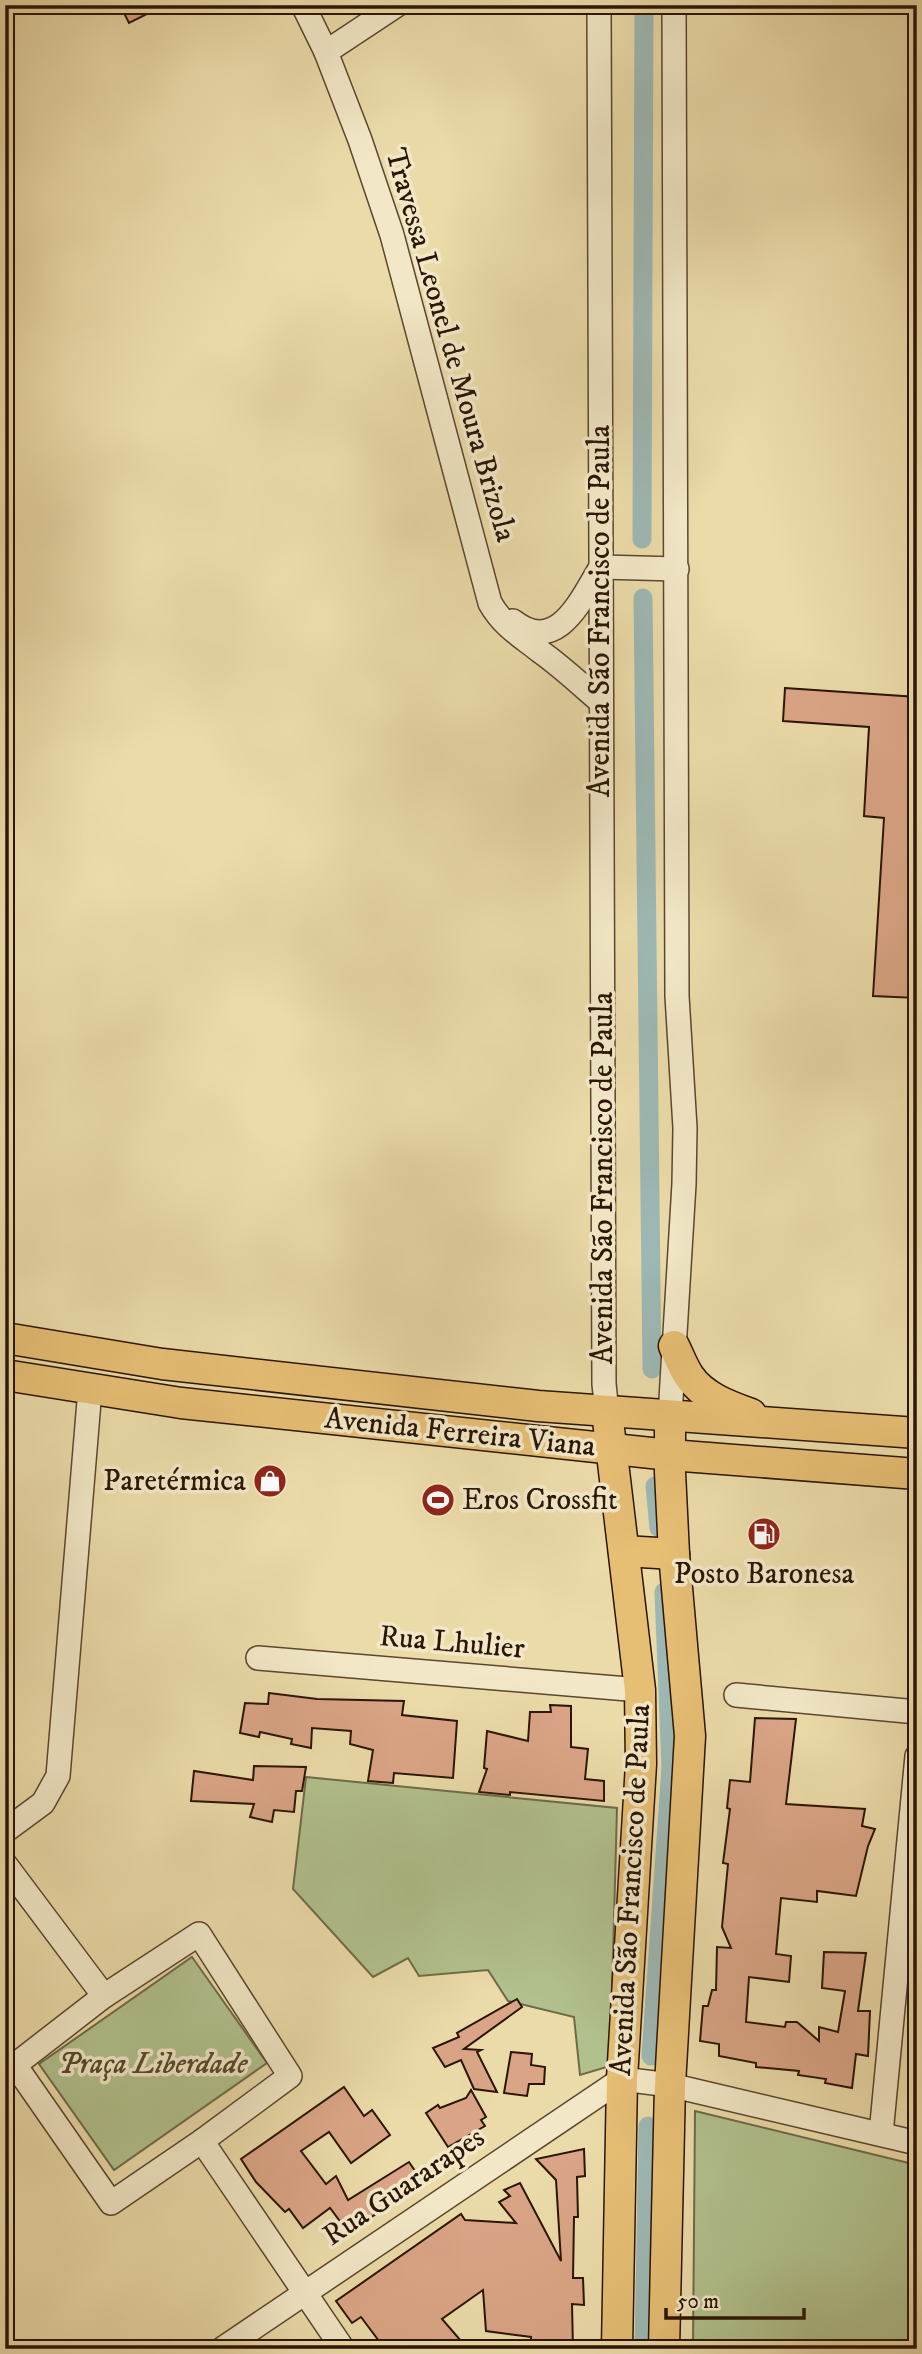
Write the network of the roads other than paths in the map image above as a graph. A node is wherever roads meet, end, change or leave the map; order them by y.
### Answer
1 (303, 5) edge
2 (397, 5) edge
3 (599, 5) edge
4 (674, 5) edge
5 (326, 52) junction
6 (610, 567) junction
7 (671, 569) junction
8 (484, 587) junction
9 (601, 702) junction
10 (5, 1338) edge
11 (674, 1346) junction
12 (5, 1375) edge
13 (90, 1389) junction
14 (607, 1412) junction
15 (670, 1416) junction
16 (771, 1422) junction
17 (917, 1433) edge
18 (611, 1449) junction
19 (670, 1455) junction
20 (917, 1474) edge
21 (625, 1557) junction
22 (674, 1559) junction
23 (258, 1658) dead end
24 (640, 1690) junction
25 (736, 1696) dead end
26 (917, 1712) edge
27 (917, 1756) edge
28 (5, 1831) edge
29 (5, 1864) edge
30 (104, 1996) junction
31 (622, 2079) junction
32 (670, 2085) junction
33 (881, 2134) junction
34 (202, 2141) junction
35 (917, 2143) edge
36 (303, 2292) junction
37 (222, 2349) edge
38 (343, 2349) edge
39 (617, 2349) edge
40 (664, 2349) edge

1 - 5 street, Travessa Leonel de Moura Brizola
2 - 5 street
3 - 6 street, Avenida São Francisco de Paula
4 - 7 street, Avenida São Francisco de Paula
5 - 8 street, Travessa Leonel de Moura Brizola
6 - 7 street
6 - 8 street, Travessa Leonel de Moura Brizola
6 - 9 street, Avenida São Francisco de Paula
7 - 11 street, Avenida São Francisco de Paula
8 - 9 street, Travessa Leonel de Moura Brizola
9 - 14 street, Avenida São Francisco de Paula
10 - 14 main road, Avenida Ferreira Viana
11 - 15 street, Avenida São Francisco de Paula
11 - 16 main road
12 - 13 main road, Avenida Ferreira Viana
13 - 18 main road, Avenida Ferreira Viana
13 - 28 street
14 - 15 main road, Avenida Ferreira Viana
14 - 18 main road, Avenida São Francisco de Paula
15 - 16 main road, Avenida Ferreira Viana
15 - 19 main road, Avenida São Francisco de Paula
16 - 17 main road, Avenida Ferreira Viana
18 - 19 main road, Avenida Ferreira Viana
18 - 21 main road, Avenida São Francisco de Paula
19 - 20 main road, Avenida Ferreira Viana
19 - 22 main road, Avenida São Francisco de Paula
21 - 22 main road
21 - 24 main road, Avenida São Francisco de Paula
22 - 32 main road, Avenida São Francisco de Paula
23 - 24 street, Rua Lhulier
24 - 31 main road, Avenida São Francisco de Paula
25 - 26 street
27 - 33 street
29 - 30 street
30 - 34 street
30 - 34 street
31 - 32 street
31 - 36 street, Rua Guararapes
31 - 39 main road, Avenida São Francisco de Paula
32 - 33 street
32 - 40 main road, Avenida São Francisco de Paula
33 - 35 street
34 - 36 street
36 - 37 street, Rua Guararapes
36 - 38 street

